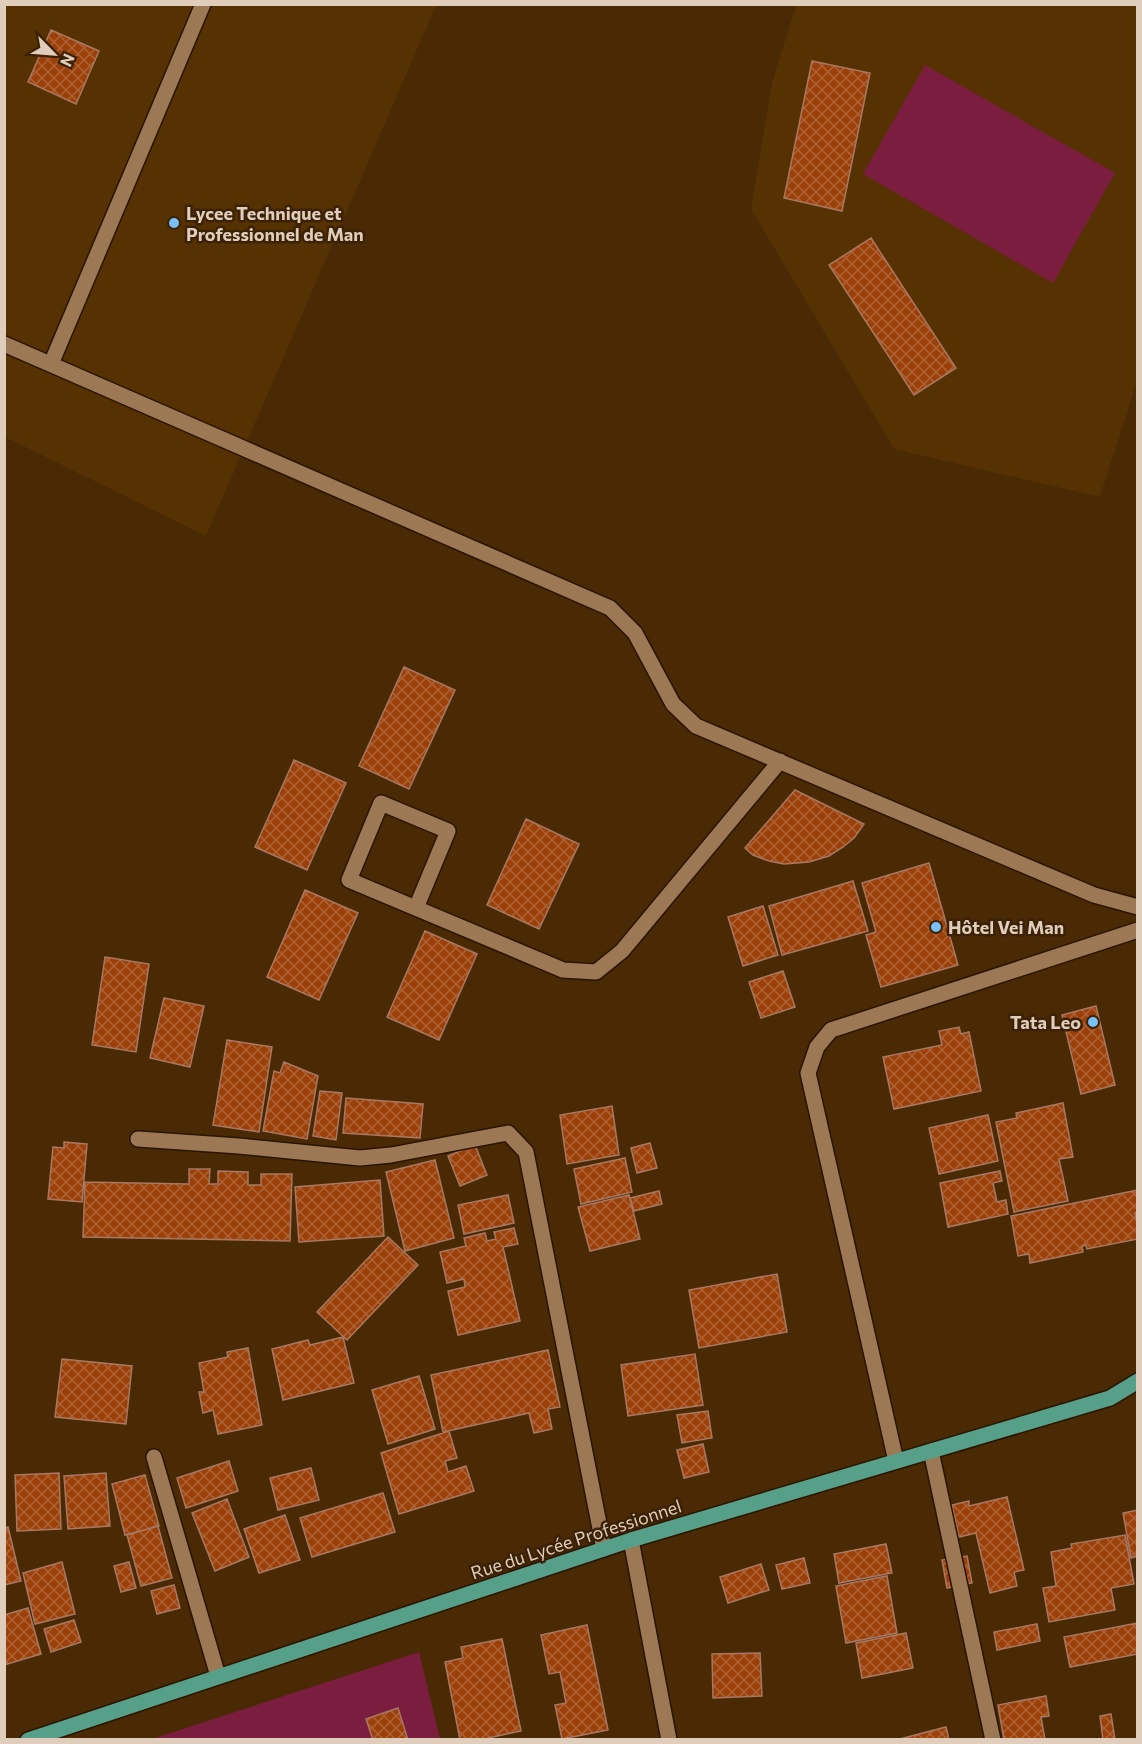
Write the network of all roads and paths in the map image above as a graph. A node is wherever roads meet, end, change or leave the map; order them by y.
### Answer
1 (203, 4) edge
2 (4, 344) edge
3 (51, 364) junction
4 (780, 761) junction
5 (1137, 907) edge
6 (416, 908) junction
7 (1137, 930) edge
8 (138, 1139) dead end
9 (1137, 1381) edge
10 (932, 1451) junction
11 (154, 1457) dead end
12 (896, 1461) junction
13 (631, 1540) junction
14 (604, 1549) junction
15 (218, 1676) junction
16 (28, 1740) edge
17 (669, 1740) edge
18 (993, 1740) edge

1 - 3 street
2 - 3 street
3 - 4 street
4 - 5 street
4 - 6 street
6 - 6 street
7 - 12 street
8 - 14 street
9 - 10 main road, Rue du Lycée Professionnel
10 - 12 main road, Rue du Lycée Professionnel
10 - 18 street
11 - 15 street
12 - 13 main road, Rue du Lycée Professionnel
13 - 14 main road, Rue du Lycée Professionnel
13 - 17 street
14 - 15 main road, Rue du Lycée Professionnel
15 - 16 main road, Rue du Lycée Professionnel

